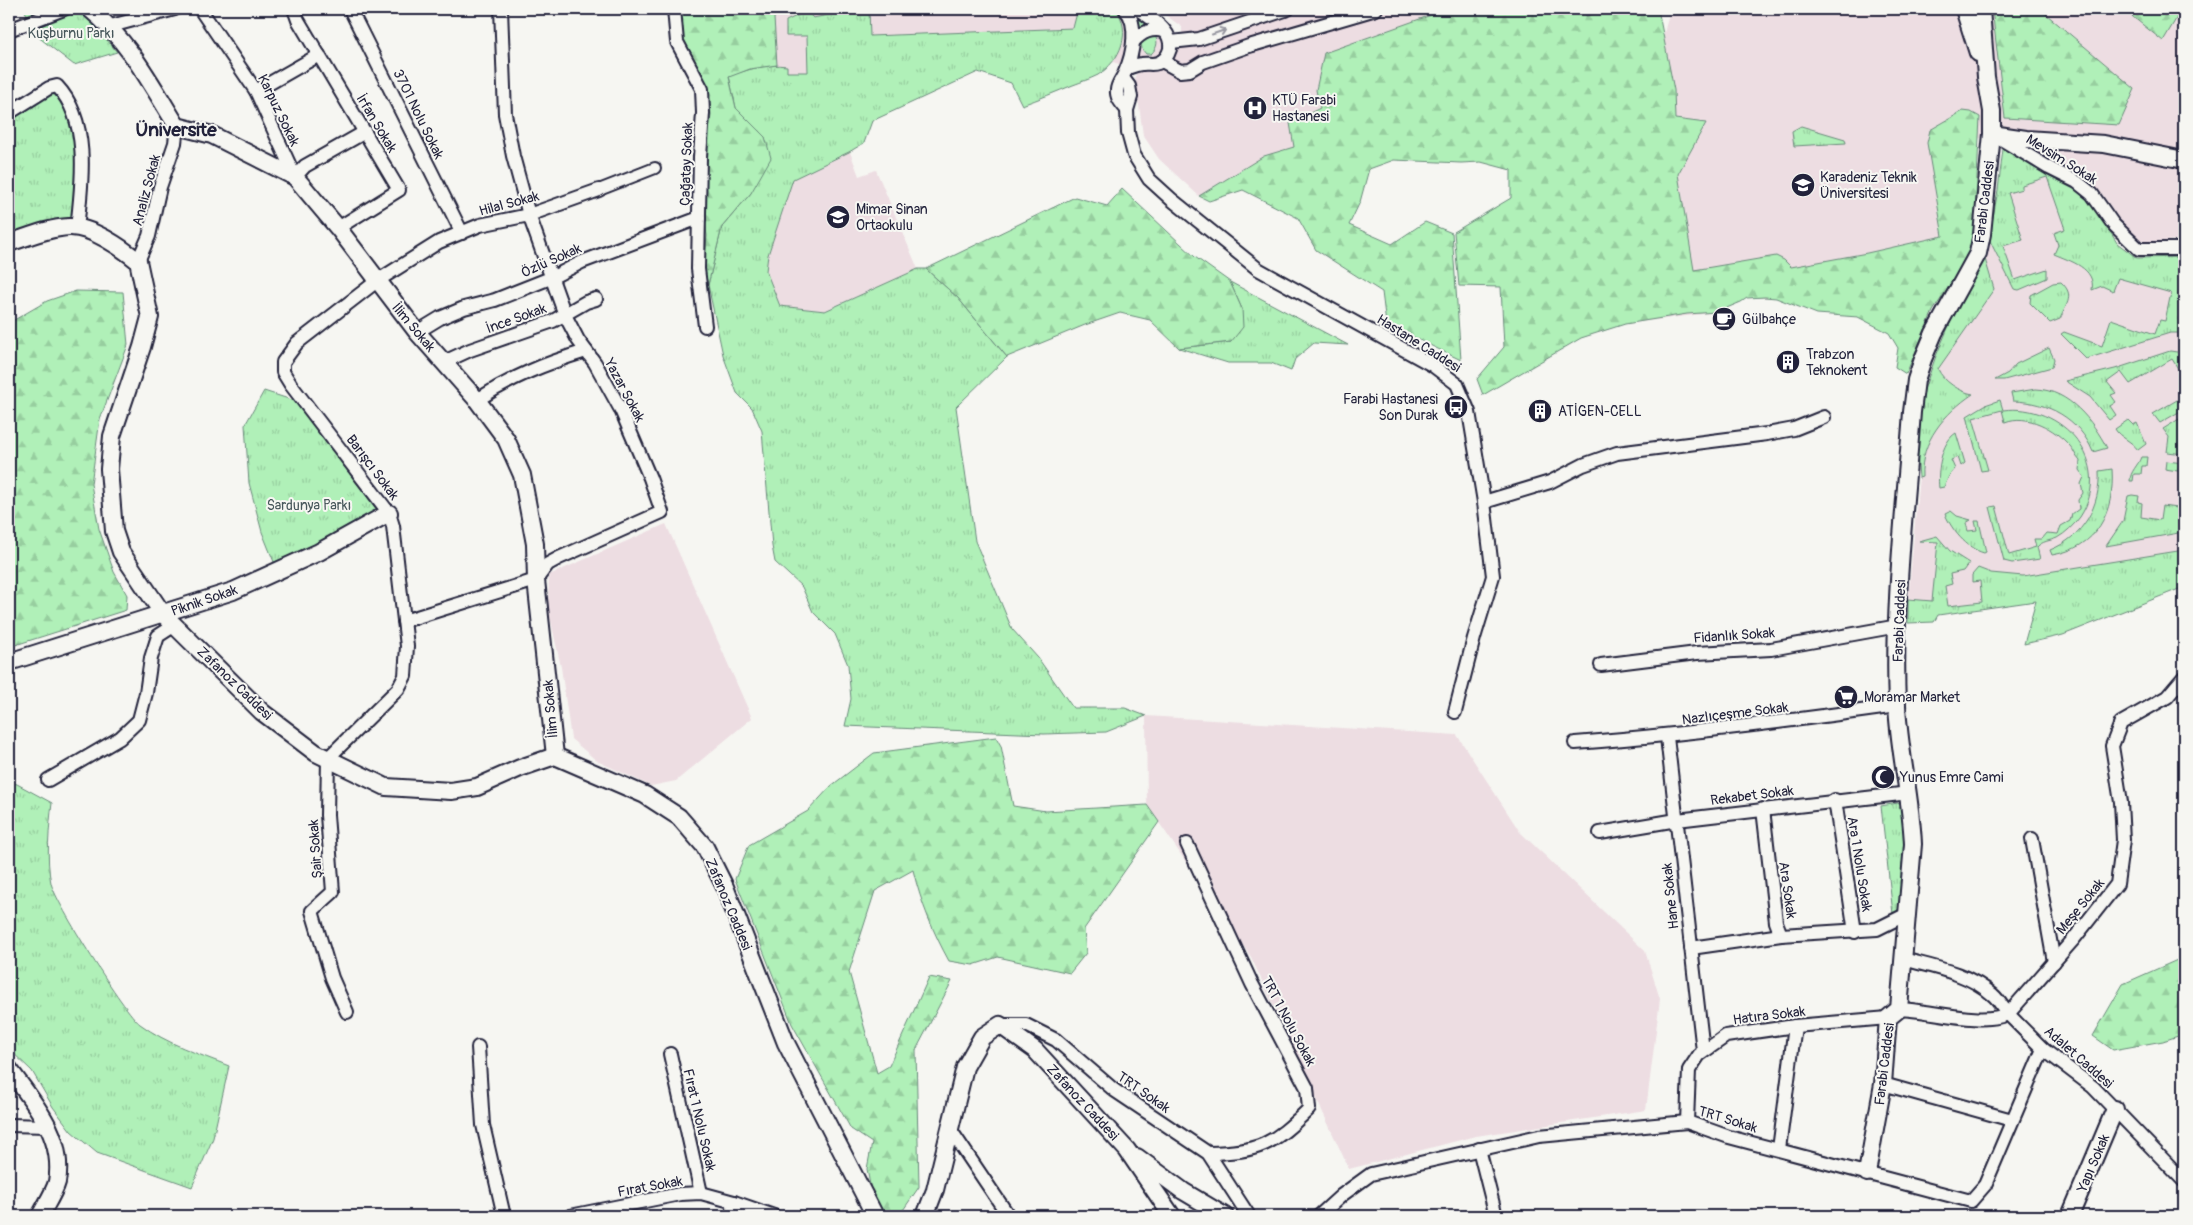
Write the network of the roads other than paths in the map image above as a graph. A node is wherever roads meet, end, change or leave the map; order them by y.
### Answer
1 (64, 9) edge
2 (90, 9) edge
3 (175, 9) edge
4 (200, 9) edge
5 (294, 9) edge
6 (350, 9) edge
7 (501, 9) edge
8 (674, 9) edge
9 (1124, 9) edge
10 (1138, 9) edge
11 (1288, 9) edge
12 (1376, 9) edge
13 (1964, 9) edge
14 (1981, 9) edge
15 (110, 26) junction
16 (9, 30) edge
17 (1168, 36) junction
18 (1132, 47) junction
19 (319, 55) junction
20 (1162, 61) junction
21 (1143, 63) junction
22 (1125, 73) junction
23 (1986, 77) junction
24 (256, 91) junction
25 (9, 113) edge
26 (177, 126) junction
27 (365, 132) junction
28 (1992, 134) junction
29 (2184, 160) edge
30 (655, 168) dead end
31 (295, 177) junction
32 (599, 190) joint
33 (529, 214) junction
34 (699, 218) junction
35 (77, 228) junction
36 (338, 228) junction
37 (462, 233) junction
38 (9, 243) edge
39 (2184, 249) edge
40 (138, 261) junction
41 (553, 277) junction
42 (377, 281) junction
43 (596, 299) dead end
44 (565, 315) junction
45 (705, 326) dead end
46 (417, 332) junction
47 (586, 351) junction
48 (444, 362) junction
49 (477, 400) junction
50 (1824, 417) dead end
51 (1484, 502) junction
52 (389, 513) junction
53 (536, 580) junction
54 (169, 619) junction
55 (404, 621) junction
56 (1898, 626) junction
57 (9, 662) edge
58 (1601, 665) dead end
59 (2184, 678) edge
60 (1897, 706) junction
61 (1455, 712) dead end
62 (1667, 737) junction
63 (1575, 743) dead end
64 (554, 756) junction
65 (328, 758) junction
66 (48, 780) dead end
67 (1908, 793) junction
68 (1835, 800) junction
69 (1763, 809) junction
70 (1677, 820) junction
71 (1600, 833) dead end
72 (2032, 838) dead end
73 (1187, 844) dead end
74 (1907, 914) junction
75 (1855, 932) junction
76 (1781, 935) junction
77 (1691, 948) junction
78 (1903, 959) junction
79 (2054, 962) junction
80 (347, 1012) dead end
81 (1894, 1013) junction
82 (2008, 1014) junction
83 (1000, 1025) junction
84 (1796, 1026) junction
85 (478, 1047) dead end
86 (2043, 1049) junction
87 (1703, 1052) junction
88 (670, 1054) dead end
89 (9, 1069) edge
90 (1883, 1084) junction
91 (2116, 1109) junction
92 (2012, 1120) junction
93 (1687, 1122) junction
94 (9, 1124) edge
95 (48, 1126) junction
96 (950, 1129) junction
97 (1479, 1149) junction
98 (1779, 1149) junction
99 (1127, 1150) junction
100 (1208, 1153) junction
101 (1867, 1173) junction
102 (2184, 1181) edge
103 (701, 1193) junction
104 (734, 1202) junction
105 (1006, 1212) dead end
106 (40, 1216) edge
107 (504, 1216) edge
108 (570, 1216) edge
109 (732, 1216) edge
110 (774, 1216) edge
111 (874, 1216) edge
112 (925, 1216) edge
113 (1172, 1216) edge
114 (1225, 1216) edge
115 (1249, 1216) edge
116 (1319, 1216) edge
117 (1496, 1216) edge
118 (2070, 1216) edge

1 - 16 street
2 - 15 street
3 - 15 street
4 - 24 street, Karpuz Sokak
5 - 19 street, İrfan Sokak
6 - 37 street, 3701 Nolu Sokak
7 - 33 street, Yazar Sokak
8 - 34 street, Çağatay Sokak
9 - 18 street
10 - 17 street
17 -> 11 street
12 - 20 street
13 - 23 street, Farabi Caddesi
14 - 23 street, Farabi Caddesi
15 - 26 street
17 - 18 street
17 - 20 street
18 - 21 street
18 - 22 street
19 - 24 street
19 - 27 street, İrfan Sokak
20 - 21 street
21 - 22 street
22 - 51 street, Hastane Caddesi
23 - 28 street, Farabi Caddesi
24 - 31 street, Karpuz Sokak
25 - 35 street
26 - 31 street, İlim Sokak
26 - 40 street, Analiz Sokak
27 - 31 street
27 - 36 street, İrfan Sokak
28 - 29 street
28 - 39 street, Mevsim Sokak
28 - 56 street, Farabi Caddesi
30 - 32 street, Hilal Sokak
31 - 36 street, İlim Sokak
32 - 33 street, Hilal Sokak
33 - 37 street, Hilal Sokak
33 - 41 street, Yazar Sokak
34 - 41 street, Özlü Sokak
34 - 45 street, Çağatay Sokak
35 - 38 street
35 - 40 street
36 - 42 street, İlim Sokak
37 - 42 street, Hilal Sokak
40 - 54 street, Zafanoz Caddesi
41 - 44 street, Yazar Sokak
41 - 46 street, Özlü Sokak
42 - 46 street, İlim Sokak
42 - 52 street, Barışcı Sokak
43 - 44 street, İnce Sokak
44 - 47 street, Yazar Sokak
44 - 48 street, İnce Sokak
46 - 48 street, İlim Sokak
47 - 49 street
47 - 53 street, Yazar Sokak
48 - 49 street, İlim Sokak
49 - 53 street, İlim Sokak
50 - 51 street
51 - 61 street, Hastane Caddesi
52 - 54 street, Piknik Sokak
52 - 55 street, Barışcı Sokak
53 - 55 street
53 - 64 street, İlim Sokak
54 - 57 street, Piknik Sokak
54 - 65 street, Zafanoz Caddesi
54 - 66 street
55 - 65 street, Barışcı Sokak
56 - 58 street, Fidanlık Sokak
56 - 60 street, Farabi Caddesi
59 - 79 street, Meşe Sokak
60 - 62 street, Nazlıçeşme Sokak
60 - 67 street, Farabi Caddesi
62 - 63 street, Nazlıçeşme Sokak
62 - 70 street, Hane Sokak
64 - 65 street, Zafanoz Caddesi
64 - 111 street, Zafanoz Caddesi
65 - 80 street, Şair Sokak
67 - 68 street, Rekabet Sokak
67 - 74 street, Farabi Caddesi
68 - 69 street, Rekabet Sokak
68 - 75 street, Ara 1 Nolu Sokak
69 - 70 street, Rekabet Sokak
69 - 76 street, Ara Sokak
70 - 71 street, Rekabet Sokak
70 - 77 street, Hane Sokak
72 - 79 street
73 - 100 street, TRT 1 Nolu Sokak
74 - 75 street, Ara Sokak
74 - 78 street, Farabi Caddesi
75 - 76 street, Ara Sokak
76 - 77 street
77 - 87 street, Hane Sokak
78 - 81 street, Farabi Caddesi
78 - 82 street
79 - 82 street, Meşe Sokak
81 - 82 street
81 - 84 street, Hatıra Sokak
81 - 90 street, Farabi Caddesi
82 - 86 street, Adalet Caddesi
83 - 96 street
83 - 99 street, Zafanoz Caddesi
83 - 100 street, TRT Sokak
84 - 87 street, Hatıra Sokak
84 - 98 street
85 - 107 street
86 - 91 street, Adalet Caddesi
86 - 92 street, TRT Sokak
87 - 93 street, Hatıra Sokak
88 - 103 street, Fırat 1 Nolu Sokak
89 - 95 street
90 - 92 street
90 - 101 street, Farabi Caddesi
91 - 102 street, Adalet Caddesi
91 - 118 street, Yapı Sokak
92 - 101 street, TRT Sokak
93 - 97 street, TRT Sokak
93 - 98 street, TRT Sokak
94 - 95 street
95 - 106 street
96 - 105 street
96 - 112 street
97 - 116 street, TRT Sokak
97 - 117 street
98 - 101 street, TRT Sokak
99 - 113 street, Zafanoz Caddesi
99 - 114 street
100 - 115 street, TRT Sokak
103 - 104 street, Fırat Sokak
103 - 108 street, Fırat Sokak
104 - 109 street
104 - 110 street, Fırat Sokak

